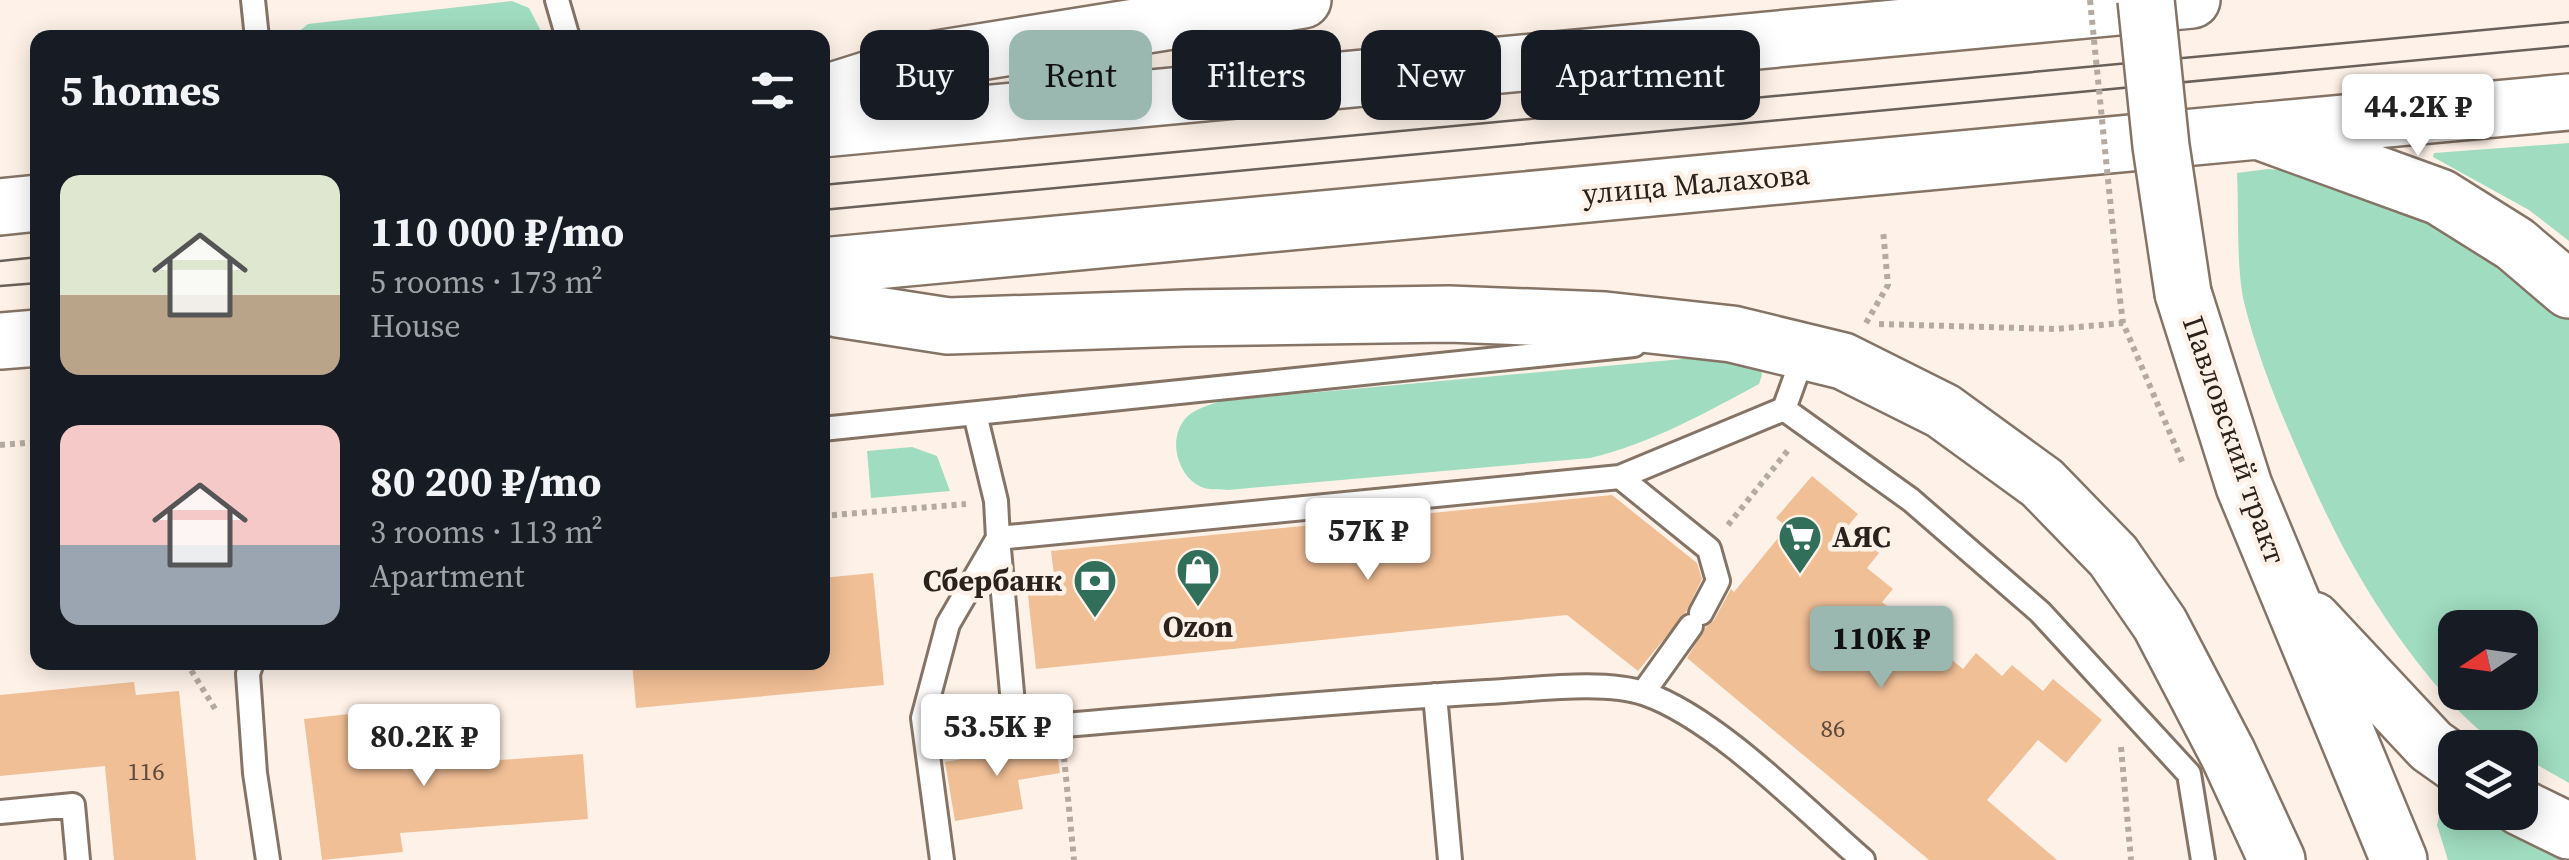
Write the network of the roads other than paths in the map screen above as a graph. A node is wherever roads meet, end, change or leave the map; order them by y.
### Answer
1 (253, 0) edge
2 (556, 0) edge
3 (1303, 0) edge
4 (2146, 0) edge
5 (2192, 0) edge
6 (255, 30) edge
7 (565, 30) edge
8 (830, 91) edge
9 (2569, 102) edge
10 (830, 128) edge
11 (2258, 131) junction
12 (30, 204) edge
13 (0, 206) edge
14 (830, 265) edge
15 (2569, 290) edge
16 (830, 306) edge
17 (1732, 334) junction
18 (30, 339) edge
19 (0, 341) edge
20 (1805, 350) junction
21 (1784, 408) junction
22 (976, 414) junction
23 (830, 428) edge
24 (1620, 477) junction
25 (998, 538) junction
26 (2287, 592) junction
27 (249, 670) edge
28 (1643, 693) junction
29 (1435, 695) junction
30 (2438, 751) edge
31 (2208, 764) junction
32 (0, 812) edge
33 (2538, 816) edge
34 (2569, 831) edge
35 (78, 860) edge
36 (268, 860) edge
37 (942, 860) edge
38 (1450, 860) edge
39 (1863, 860) edge
40 (2203, 860) edge
41 (2277, 860) edge
42 (2399, 860) edge

1 - 6 lane
2 - 7 lane
3 - 8 main road
4 - 26 main road, Павловский тракт, bridge
5 - 10 main road
9 - 11 main road, улица Малахова
11 - 14 main road, улица Малахова
11 - 15 main road
12 - 13 main road
16 - 17 main road
17 - 20 main road
17 - 22 lane
18 - 19 main road
20 - 21 lane
20 - 31 main road
21 - 24 lane
21 - 31 lane
22 - 23 lane
22 - 25 lane
24 - 25 lane
24 - 28 lane
25 - 29 lane
25 - 37 lane
26 - 30 main road
26 - 42 main road, Павловский тракт
27 - 36 lane
28 - 29 lane
28 - 39 lane
29 - 38 lane
31 - 40 lane
31 - 41 main road
32 - 35 lane
33 - 34 main road

